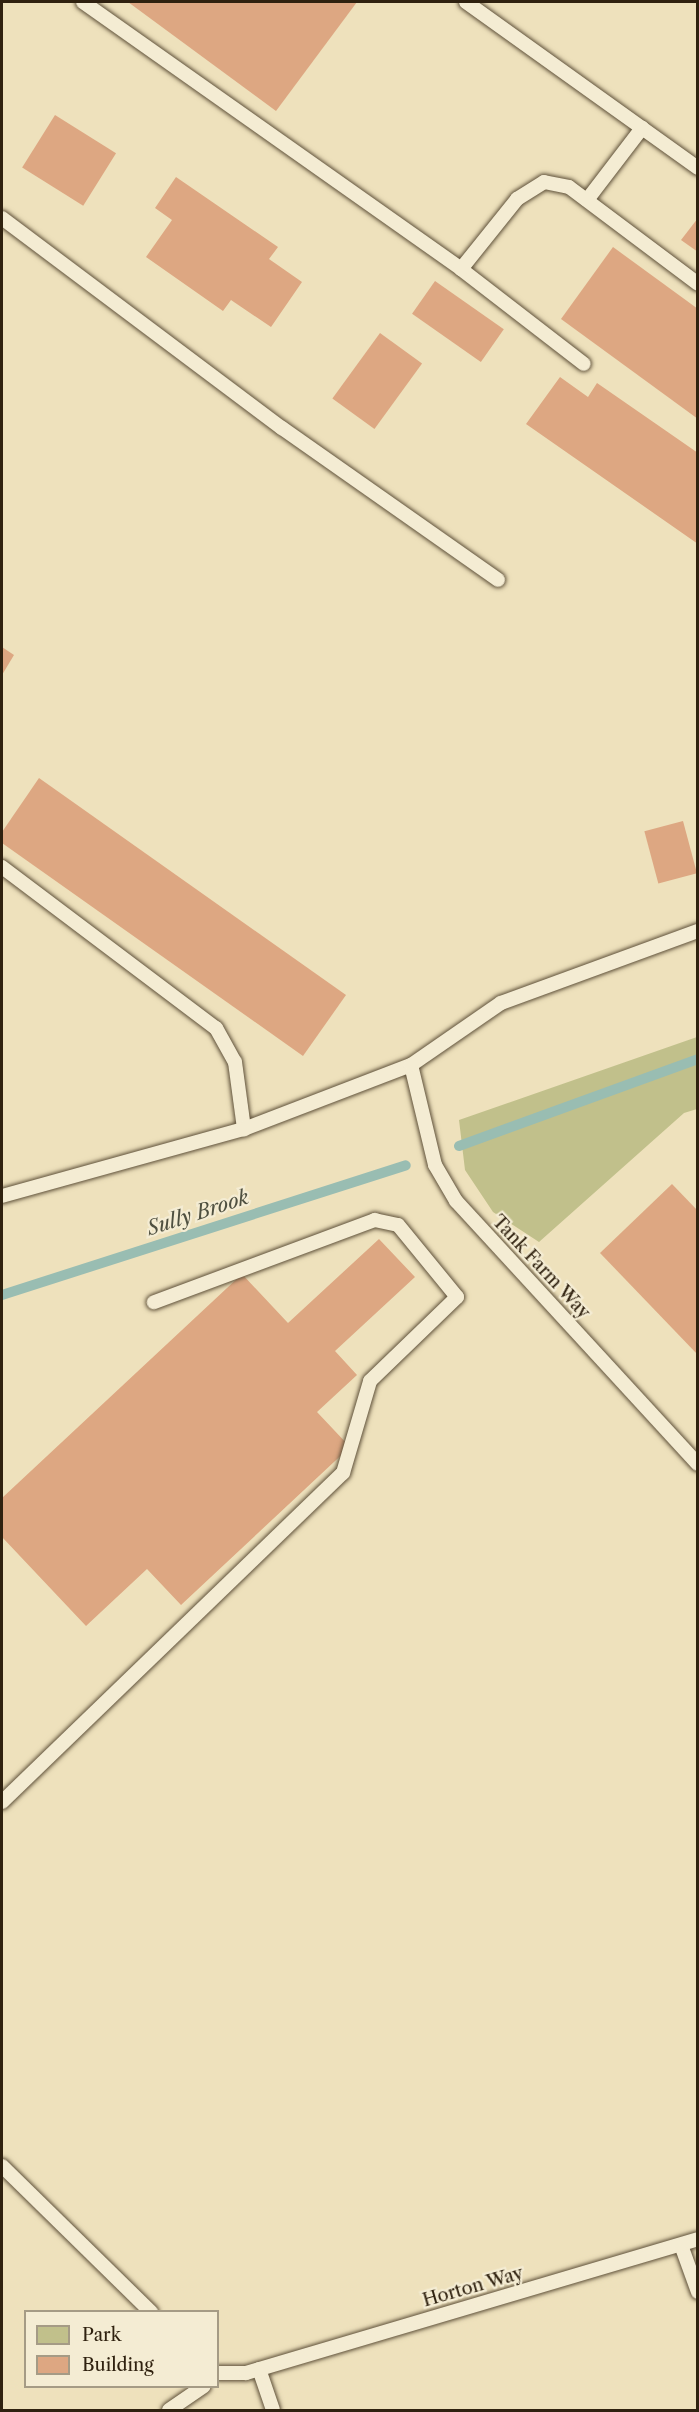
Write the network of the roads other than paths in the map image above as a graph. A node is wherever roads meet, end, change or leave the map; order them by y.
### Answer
1 (83, 2) edge
2 (466, 2) edge
3 (642, 128) junction
4 (698, 168) edge
5 (587, 200) junction
6 (2, 218) edge
7 (461, 269) junction
8 (698, 284) edge
9 (584, 364) dead end
10 (498, 580) dead end
11 (2, 867) edge
12 (698, 931) edge
13 (411, 1065) junction
14 (244, 1129) junction
15 (2, 1196) edge
16 (154, 1302) dead end
17 (698, 1464) edge
18 (2, 1802) edge
19 (2, 2166) edge
20 (698, 2239) edge
21 (681, 2245) junction
22 (698, 2292) edge
23 (149, 2310) edge
24 (259, 2369) junction
25 (219, 2373) edge
26 (201, 2388) edge
27 (169, 2410) edge
28 (273, 2410) edge

1 - 7 lane
2 - 3 lane
3 - 4 lane
3 - 5 lane
5 - 7 lane
5 - 8 lane
6 - 10 lane
7 - 9 lane
11 - 14 lane
12 - 13 lane
13 - 14 lane
13 - 17 lane, Tank Farm Way
14 - 15 lane
16 - 18 lane
19 - 23 lane
20 - 21 lane, Horton Way
21 - 22 lane
21 - 24 lane, Horton Way
24 - 25 lane, Horton Way
24 - 28 lane
26 - 27 lane

